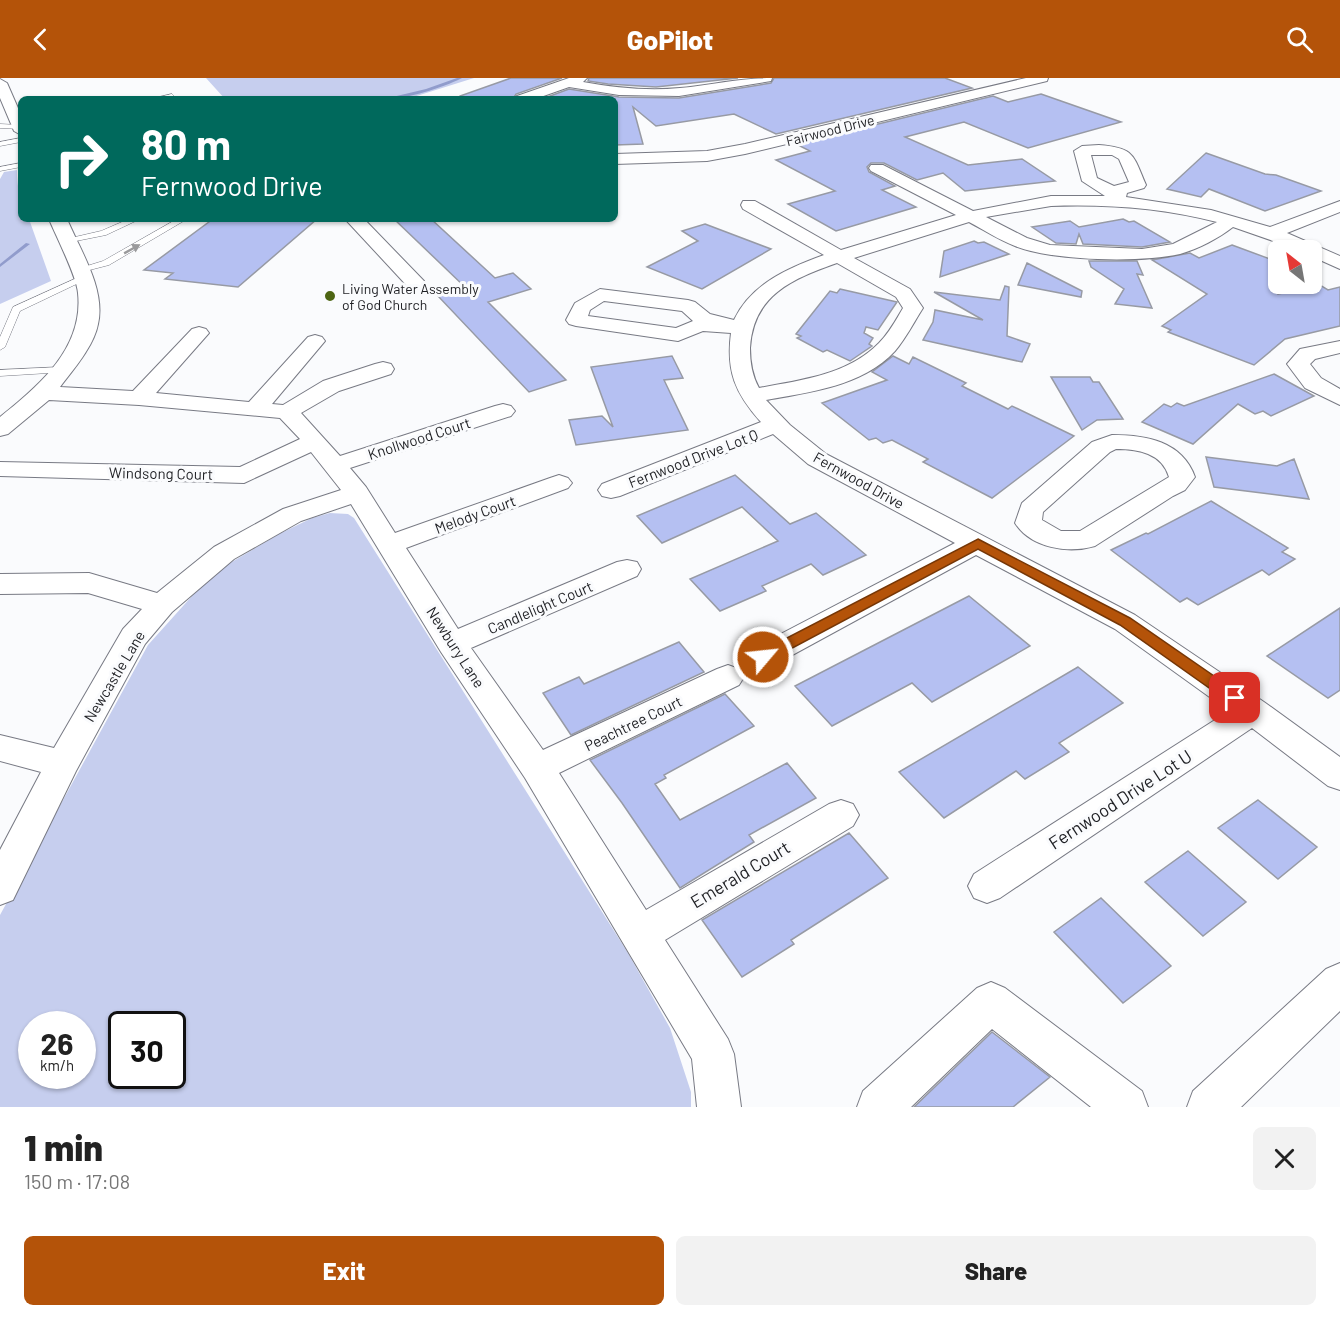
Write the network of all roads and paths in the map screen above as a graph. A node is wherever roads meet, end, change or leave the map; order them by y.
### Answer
1 (766, 78) edge
2 (1042, 78) edge
3 (575, 80) edge
4 (2, 93) edge
5 (530, 96) edge
6 (0, 126) edge
7 (18, 129) edge
8 (18, 132) edge
9 (18, 134) edge
10 (0, 144) edge
11 (618, 159) edge
12 (18, 166) edge
13 (877, 168) dead end
14 (0, 169) edge
15 (1117, 201) junction
16 (748, 205) dead end
17 (1340, 206) edge
18 (972, 216) junction
19 (1230, 220) junction
20 (59, 222) edge
21 (129, 222) edge
22 (178, 222) edge
23 (357, 222) edge
24 (1271, 233) junction
25 (66, 240) junction
26 (840, 258) junction
27 (1340, 263) edge
28 (80, 275) junction
29 (417, 285) dead end
30 (16, 309) junction
31 (0, 316) edge
32 (740, 327) junction
33 (200, 333) dead end
34 (315, 341) dead end
35 (0, 347) edge
36 (1340, 347) edge
37 (383, 369) dead end
38 (0, 373) edge
39 (53, 382) junction
40 (753, 396) junction
41 (139, 398) junction
42 (1340, 398) edge
43 (256, 408) junction
44 (502, 411) dead end
45 (287, 412) junction
46 (776, 425) junction
47 (0, 429) edge
48 (315, 441) junction
49 (335, 465) junction
50 (0, 469) edge
51 (559, 483) dead end
52 (610, 490) dead end
53 (357, 493) junction
54 (1041, 533) junction
55 (978, 543) junction
56 (391, 544) junction
57 (1012, 560) junction
58 (627, 569) dead end
59 (0, 584) edge
60 (162, 605) junction
61 (452, 644) junction
62 (763, 657) dead end
63 (728, 677) dead end
64 (1253, 711) junction
65 (0, 748) edge
66 (62, 765) junction
67 (537, 768) junction
68 (1340, 776) edge
69 (841, 814) dead end
70 (987, 886) dead end
71 (0, 888) edge
72 (640, 934) junction
73 (1340, 983) edge
74 (719, 1107) edge
75 (879, 1107) edge
76 (1126, 1107) edge
77 (1209, 1107) edge

1 - 3 street
2 - 11 street, Fairwood Drive
3 - 5 street
4 - 7 street
6 - 8 lane
9 - 10 lane
12 - 14 lane
13 - 18 street
15 - 15 street
15 - 18 street
15 - 19 street
16 - 26 street
17 - 24 street
18 - 19 street
18 - 26 street
19 - 24 street
20 - 25 street
21 - 25 lane
28 -> 22 lane
23 - 29 street
24 - 27 street
25 - 28 street
26 - 32 street
26 - 40 street
28 - 30 lane
28 - 39 street
30 - 31 lane
30 - 35 lane
32 - 32 street
32 - 40 street, Fernwood Drive
33 - 41 street
34 - 43 street
36 - 42 street
37 - 45 street
38 - 39 lane
39 - 41 street
39 - 47 street
40 - 46 street, Fernwood Drive
41 - 43 street
43 - 45 street
44 - 49 street, Knollwood Court
45 - 48 street, Newbury Lane
46 - 52 street, Fernwood Drive Lot Q
46 - 55 street, Fernwood Drive
48 - 49 street, Newbury Lane
48 - 50 street, Windsong Court
49 - 53 street, Newbury Lane
51 - 56 street, Melody Court
53 - 56 street, Newbury Lane
53 - 60 street, Newcastle Lane
54 - 54 street
54 - 57 street
55 - 57 street, Fernwood Drive
55 - 62 street
56 - 61 street, Newbury Lane
57 - 64 street, Fernwood Drive
58 - 61 street, Candlelight Court
59 - 60 street
60 - 66 street, Newcastle Lane
61 - 67 street, Newbury Lane
63 - 67 street, Peachtree Court
64 - 68 street, Fernwood Drive
64 - 70 street, Fernwood Drive Lot U
65 - 66 street
66 - 71 street, Newcastle Lane
67 - 72 street, Newbury Lane
69 - 72 street, Emerald Court
72 - 74 street, Newbury Lane
73 - 77 street
75 - 76 street

